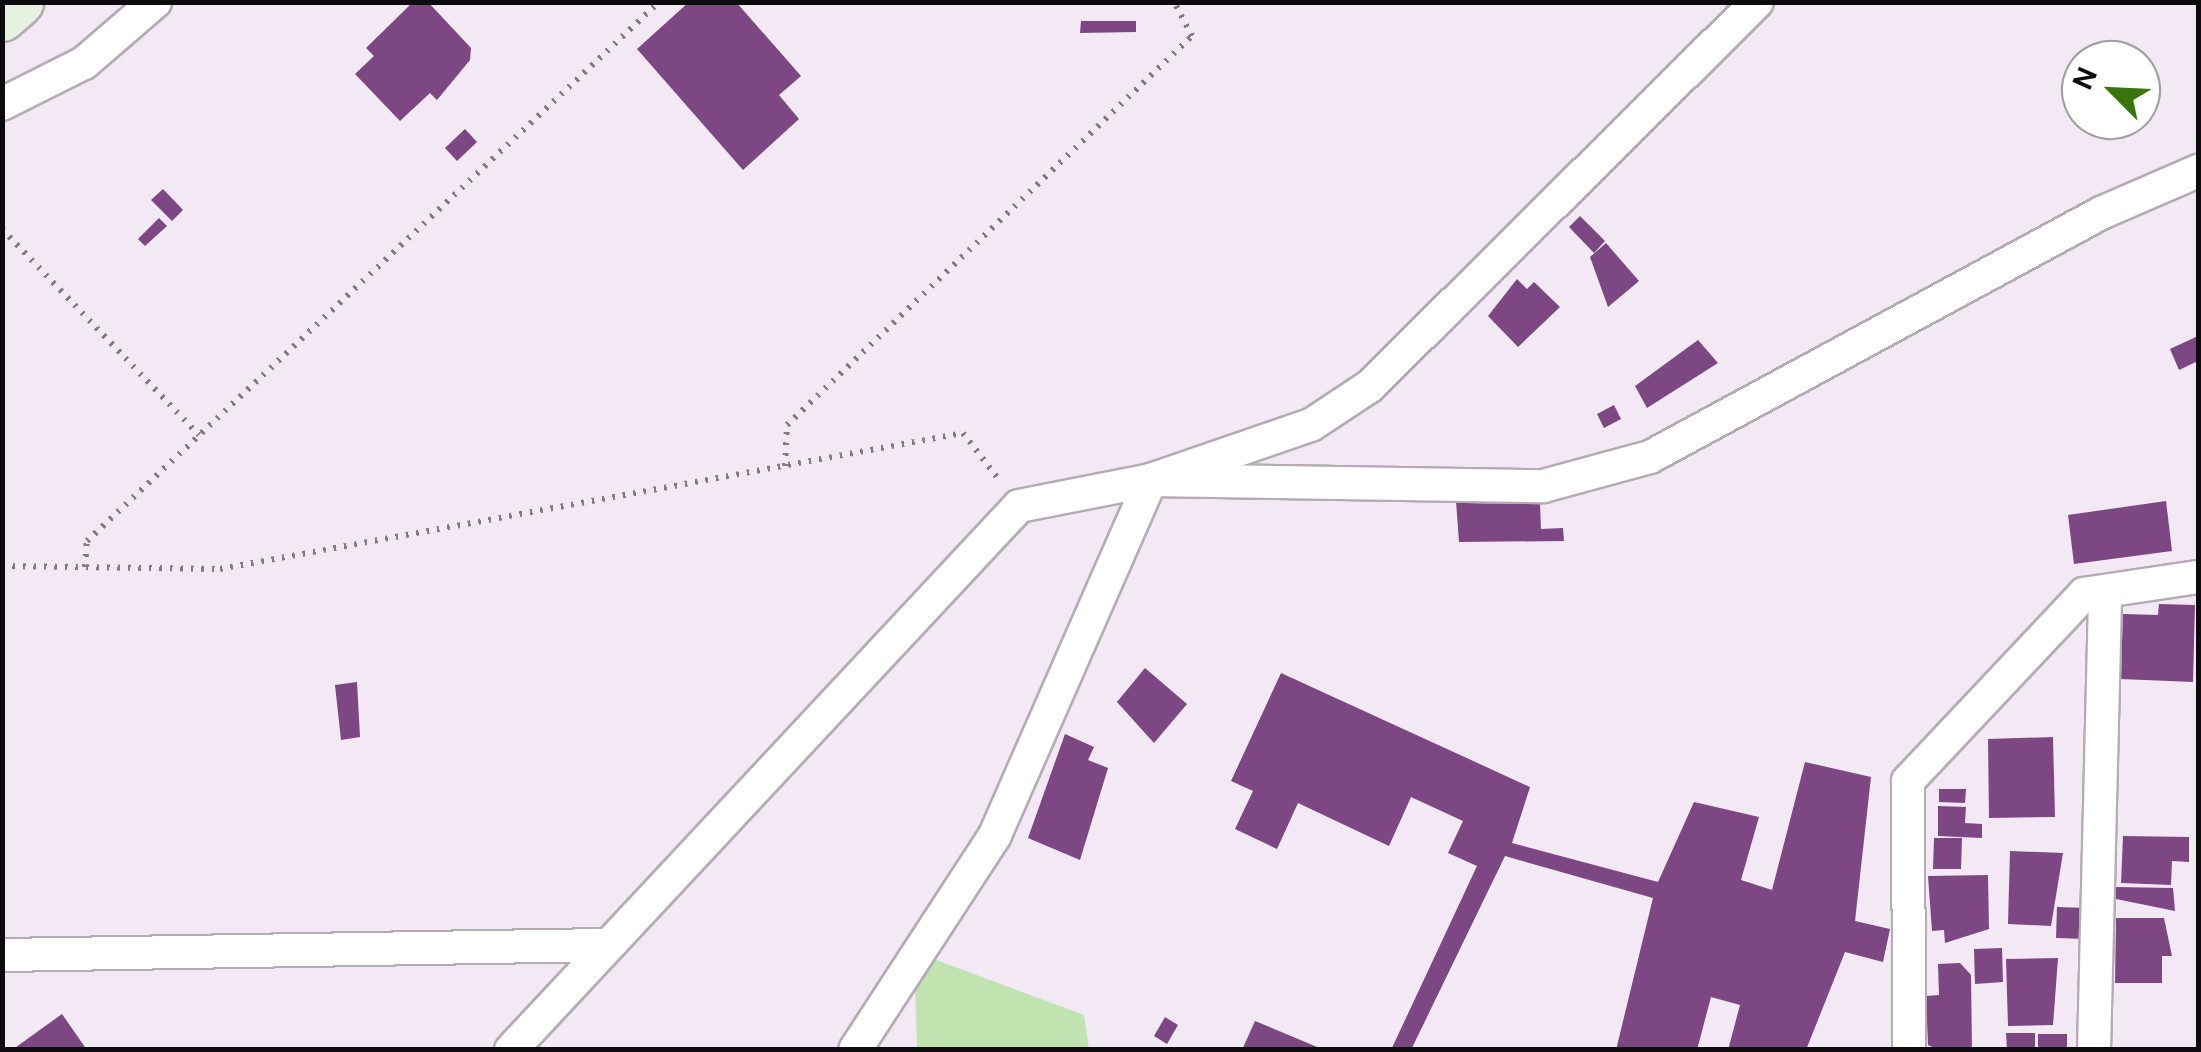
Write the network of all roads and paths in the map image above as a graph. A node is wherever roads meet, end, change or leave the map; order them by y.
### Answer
1 (155, 2) edge
2 (659, 2) edge
3 (1174, 2) edge
4 (1757, 2) edge
5 (2, 104) edge
6 (2198, 172) edge
7 (2, 229) edge
8 (199, 435) junction
9 (785, 466) junction
10 (1151, 480) junction
11 (1019, 506) junction
12 (2, 566) edge
13 (85, 567) junction
14 (2198, 577) edge
15 (2105, 590) junction
16 (605, 946) junction
17 (2, 955) edge
18 (511, 1050) edge
19 (856, 1050) edge
20 (1909, 1050) edge
21 (2094, 1050) edge

1 - 5 street
2 - 8 path
3 - 9 path
4 - 10 street
6 - 10 street
7 - 8 path
8 - 13 path
9 - 11 path
9 - 13 path
10 - 11 street
10 - 19 street
11 - 16 street
12 - 13 path
14 - 15 street
15 - 20 street
15 - 21 street
16 - 17 street
16 - 18 street

